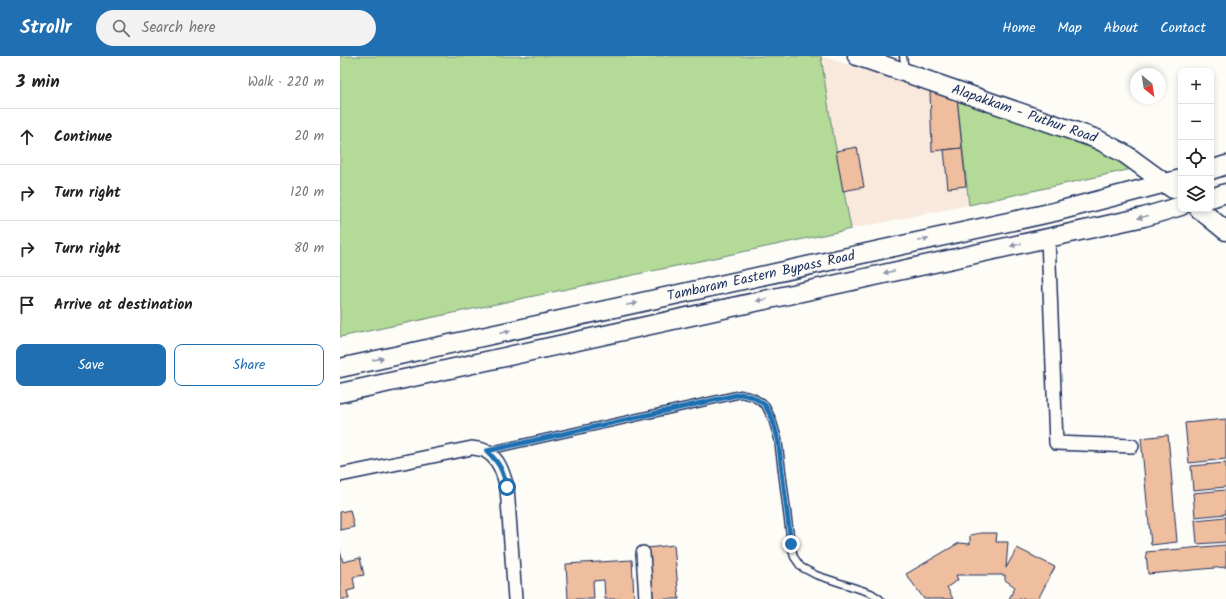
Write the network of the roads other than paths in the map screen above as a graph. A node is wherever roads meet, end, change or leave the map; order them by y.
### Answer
1 (857, 56) edge
2 (904, 64) edge
3 (1226, 165) edge
4 (1214, 169) edge
5 (1174, 181) edge
6 (1226, 193) edge
7 (1214, 197) edge
8 (1178, 207) edge
9 (1203, 212) edge
10 (1226, 230) edge
11 (1048, 238) junction
12 (340, 368) edge
13 (340, 393) edge
14 (1132, 446) dead end
15 (487, 451) junction
16 (340, 476) edge
17 (643, 553) dead end
18 (515, 599) edge
19 (646, 599) edge
20 (880, 599) edge

1 - 2 main road, Alapakkam - Puthur Road
2 - 5 main road, Alapakkam - Puthur Road
3 - 4 main road
12 -> 5 main road, Tambaram Eastern Bypass Road
6 - 7 main road
8 -> 11 main road, Tambaram Eastern Bypass Road
9 - 10 main road
11 -> 13 main road, Tambaram Eastern Bypass Road
11 - 14 street
15 - 16 street
15 - 18 street
15 - 20 lane
17 - 19 street

